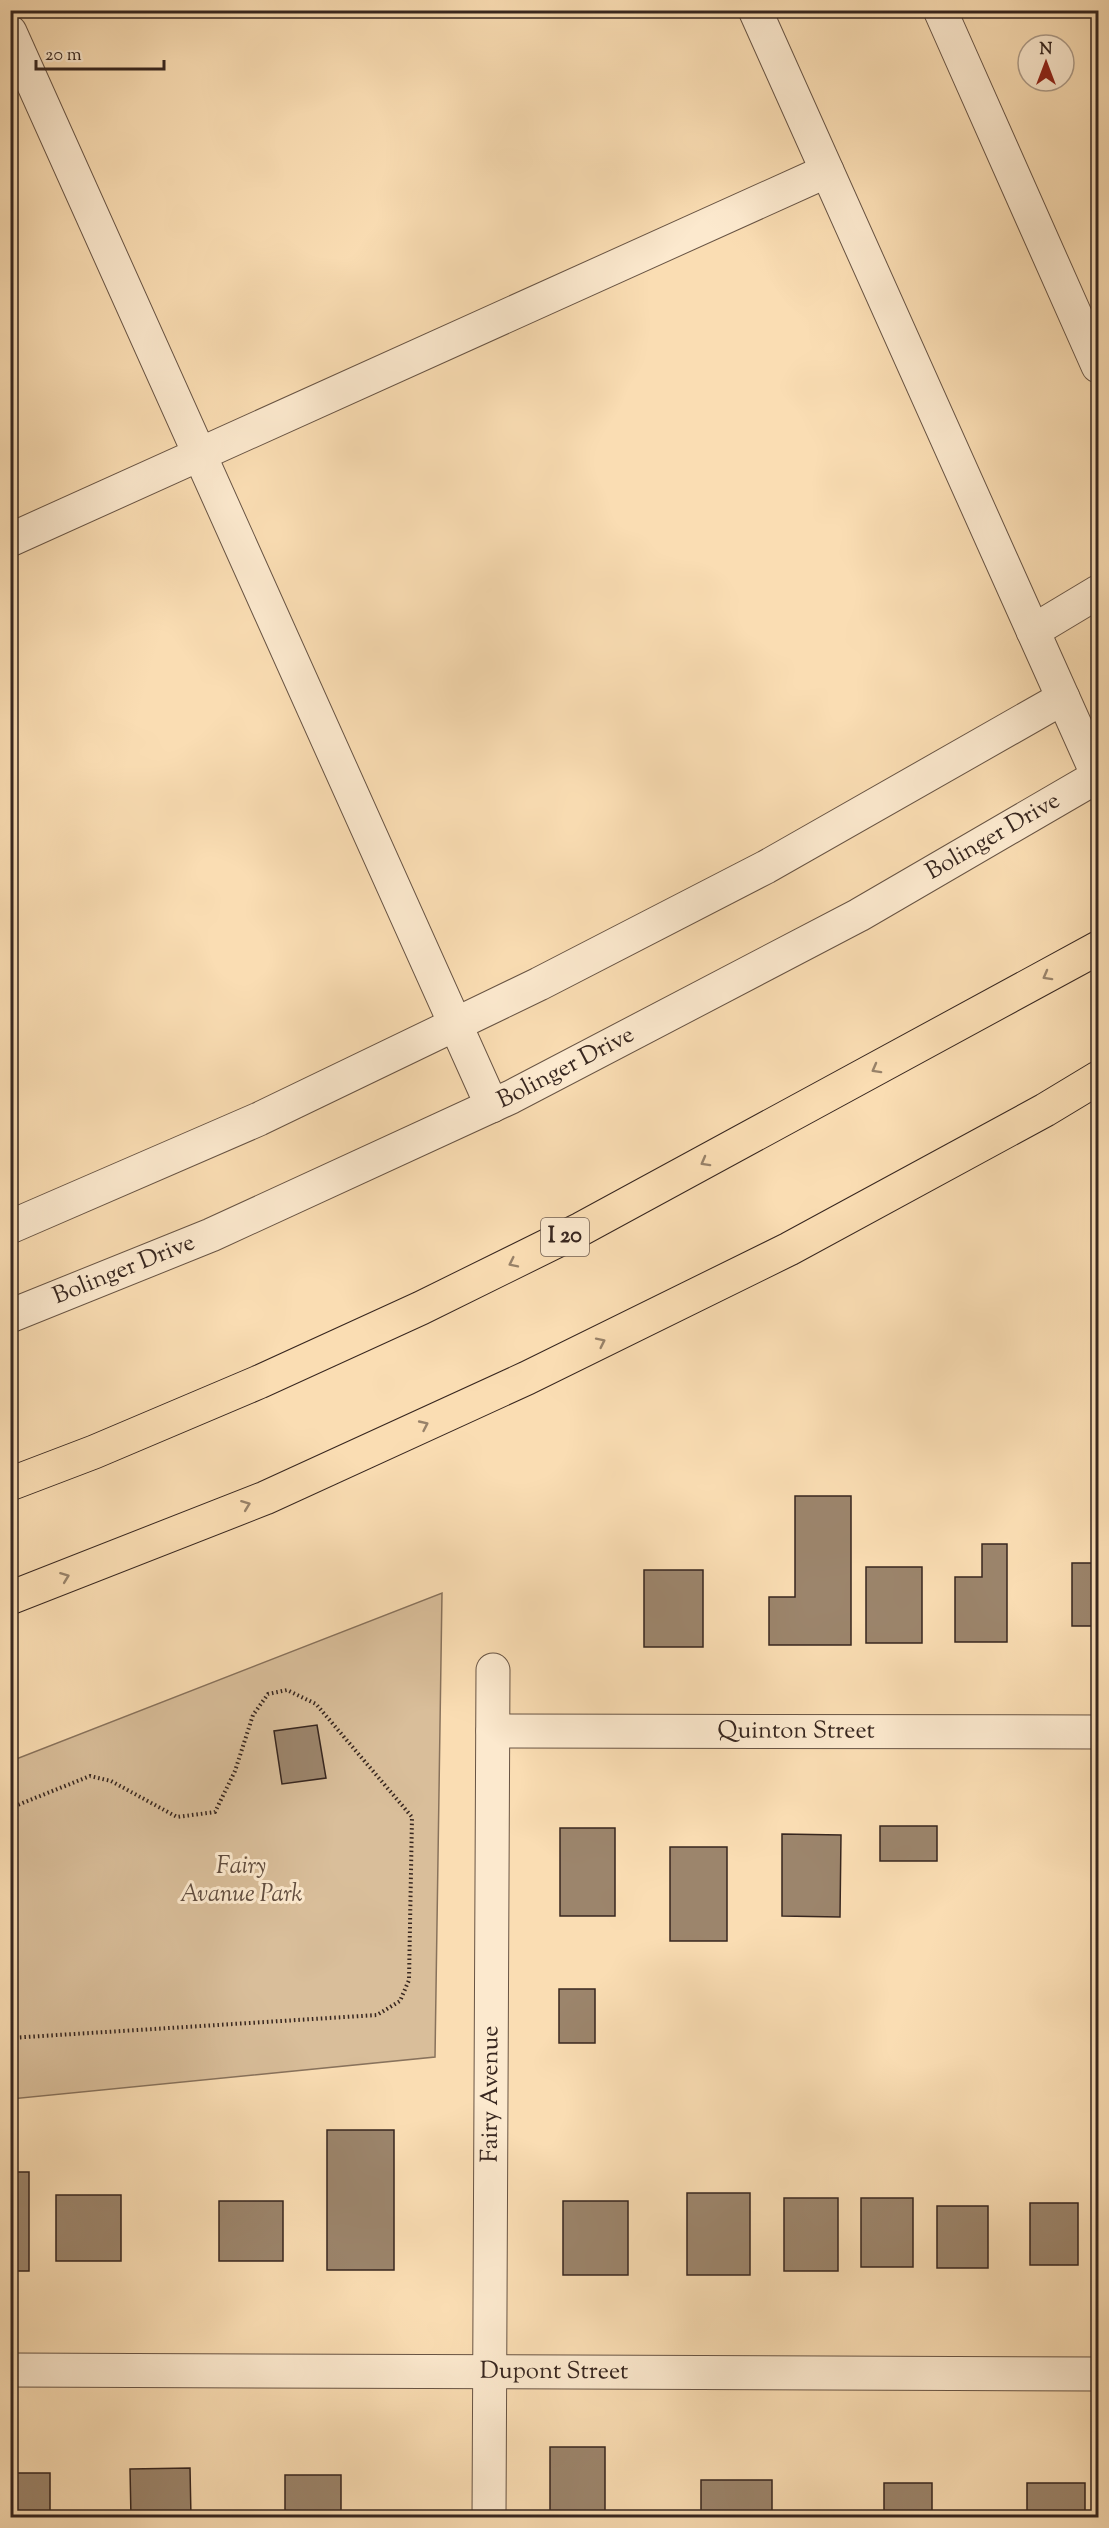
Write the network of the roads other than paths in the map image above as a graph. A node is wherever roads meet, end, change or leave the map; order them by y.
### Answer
1 (755, 10) edge
2 (940, 10) edge
3 (10, 32) edge
4 (827, 171) junction
5 (1098, 366) edge
6 (200, 455) junction
7 (10, 540) edge
8 (1098, 592) edge
9 (1033, 631) junction
10 (1063, 698) junction
11 (1098, 776) edge
12 (1098, 948) edge
13 (454, 1024) junction
14 (1098, 1078) edge
15 (492, 1106) junction
16 (10, 1227) edge
17 (10, 1316) edge
18 (10, 1484) edge
19 (10, 1598) edge
20 (493, 1670) dead end
21 (493, 1731) junction
22 (1098, 1732) edge
23 (10, 2370) edge
24 (490, 2372) junction
25 (1098, 2374) edge
26 (489, 2517) edge

1 - 4 street
2 - 5 street
3 - 6 street
4 - 6 street
4 - 9 street
6 - 7 street
6 - 13 street
8 - 9 street
9 - 10 street
10 - 11 street
10 - 13 street
11 - 15 street, Bolinger Drive
12 -> 18 highway, I 20
13 - 15 street
13 - 16 street
19 -> 14 highway
15 - 17 street, Bolinger Drive
20 - 21 street, Fairy Avenue
21 - 22 street, Quinton Street
21 - 24 street, Fairy Avenue
23 - 24 street, Dupont Street
24 - 25 street, Dupont Street
24 - 26 street, Fairy Avenue

